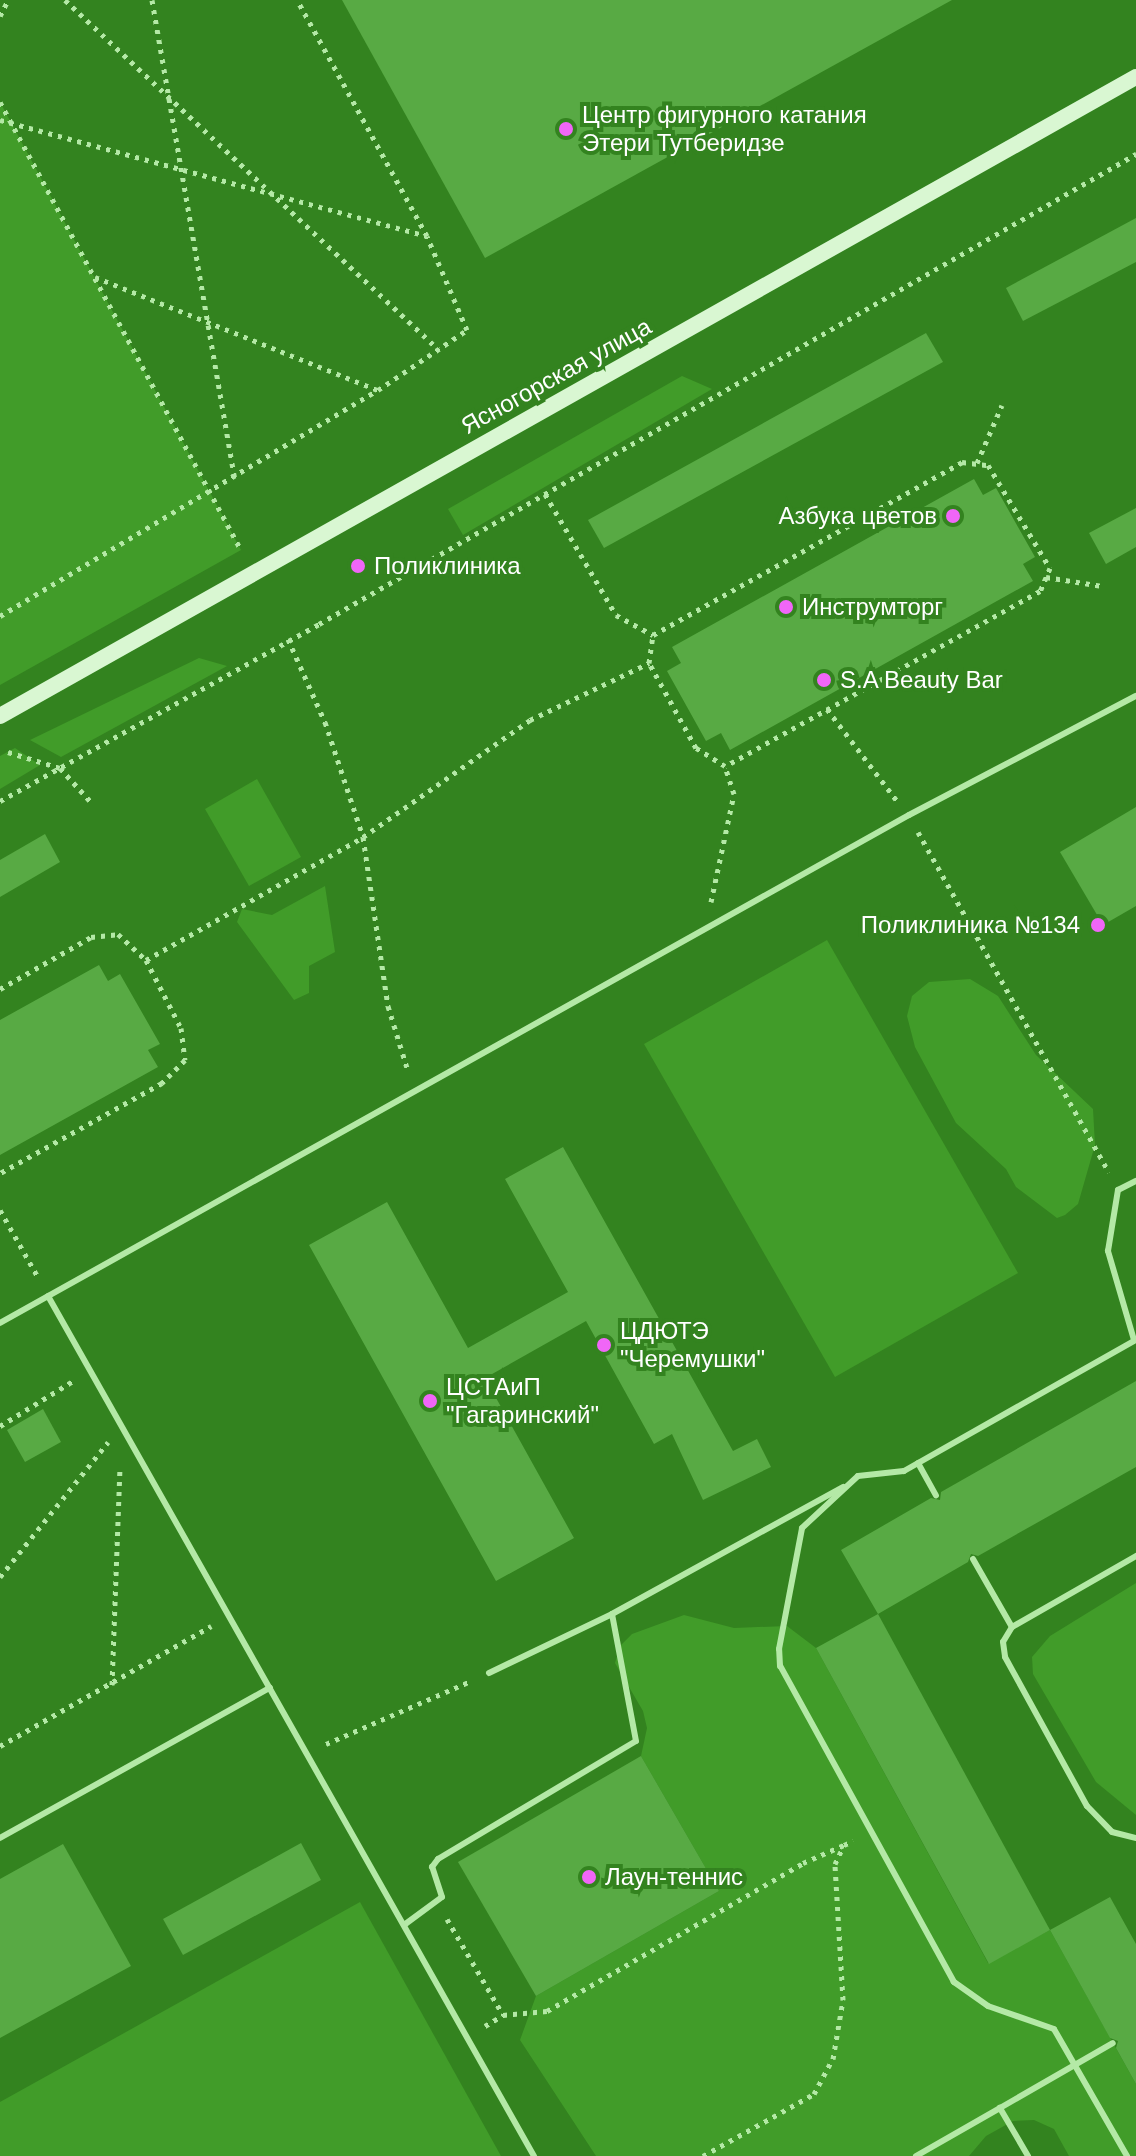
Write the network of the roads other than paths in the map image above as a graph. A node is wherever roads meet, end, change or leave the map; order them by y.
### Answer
1 (1136, 77) edge
2 (1136, 696) edge
3 (0, 716) edge
4 (1136, 1181) edge
5 (48, 1296) junction
6 (0, 1323) edge
7 (1135, 1340) edge
8 (918, 1463) junction
9 (853, 1481) junction
10 (936, 1495) dead end
11 (1136, 1556) edge
12 (973, 1559) dead end
13 (612, 1614) junction
14 (1012, 1627) junction
15 (489, 1673) road end
16 (270, 1688) junction
17 (0, 1838) edge
18 (1136, 1838) edge
19 (404, 1925) junction
20 (1113, 2043) dead end
21 (1076, 2065) junction
22 (1000, 2108) junction
23 (534, 2156) edge
24 (916, 2156) edge
25 (1028, 2156) edge
26 (1127, 2156) edge

1 - 3 main road, Ясногорская улица
2 - 5 lane
4 - 7 lane
5 - 6 lane
5 - 16 lane
7 - 8 lane
8 - 9 lane
8 - 10 lane
9 - 13 lane
9 - 21 lane
11 - 14 lane
12 - 14 lane
13 - 15 lane
13 - 19 lane
14 - 18 lane
16 - 17 lane
16 - 19 lane
19 - 23 lane
20 - 21 lane
21 - 22 lane
21 - 26 lane
22 - 24 lane
22 - 25 lane

